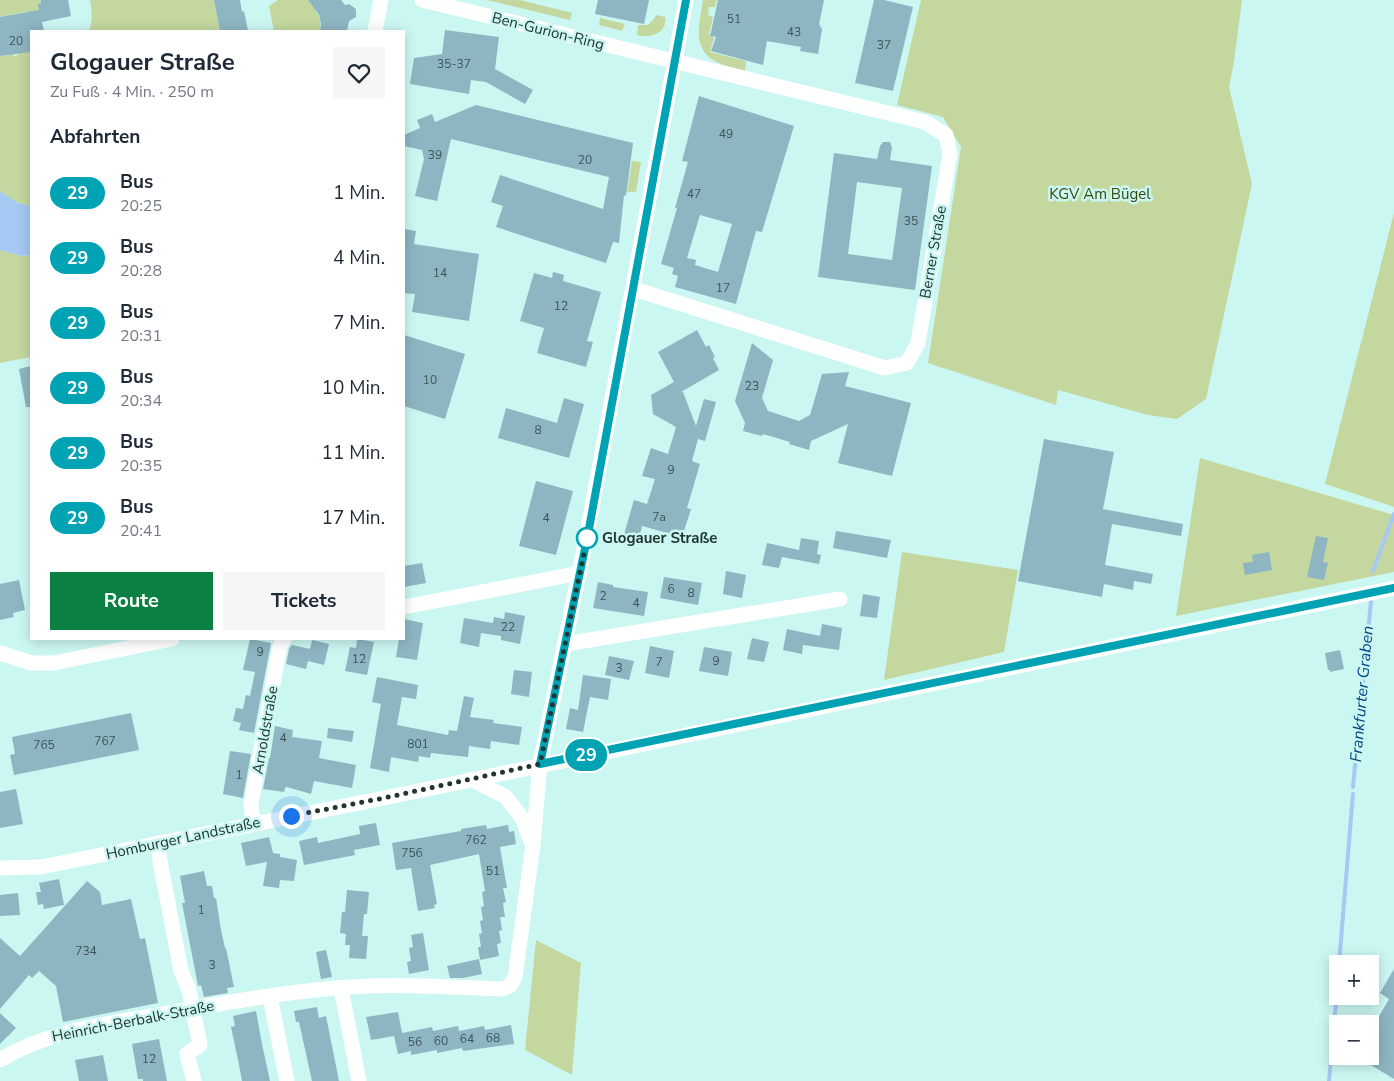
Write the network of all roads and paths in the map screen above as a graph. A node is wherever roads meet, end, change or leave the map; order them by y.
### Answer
1 (381, 0) edge
2 (422, 0) edge
3 (686, 0) edge
4 (375, 30) edge
5 (675, 62) junction
6 (634, 289) junction
7 (580, 573) junction
8 (1394, 588) edge
9 (840, 599) dead end
10 (405, 608) edge
11 (167, 640) edge
12 (283, 640) edge
13 (565, 644) junction
14 (0, 653) edge
15 (540, 764) junction
16 (471, 779) junction
17 (254, 823) junction
18 (158, 843) junction
19 (533, 845) junction
20 (0, 868) edge
21 (341, 988) junction
22 (270, 996) junction
23 (0, 1060) edge
24 (194, 1081) edge
25 (288, 1081) edge
26 (359, 1081) edge

1 - 4 street
2 - 5 street, Ben-Gurion-Ring
3 - 5 street
5 - 6 street
5 - 6 street, Berner Straße
6 - 7 street
7 - 10 street
7 - 13 street
8 - 15 street, Homburger Landstraße
9 - 13 street
11 - 14 street
12 - 17 street, Arnoldstraße
13 - 15 street
15 - 16 street, Homburger Landstraße
15 - 19 street, Heinrich-Berbalk-Straße
16 - 17 street, Homburger Landstraße
16 - 19 street, Heinrich-Berbalk-Straße
17 - 18 street, Homburger Landstraße
18 - 20 street, Homburger Landstraße
18 - 24 street
19 - 21 street, Heinrich-Berbalk-Straße
21 - 22 street, Heinrich-Berbalk-Straße
21 - 26 street
22 - 23 street, Heinrich-Berbalk-Straße
22 - 25 street

